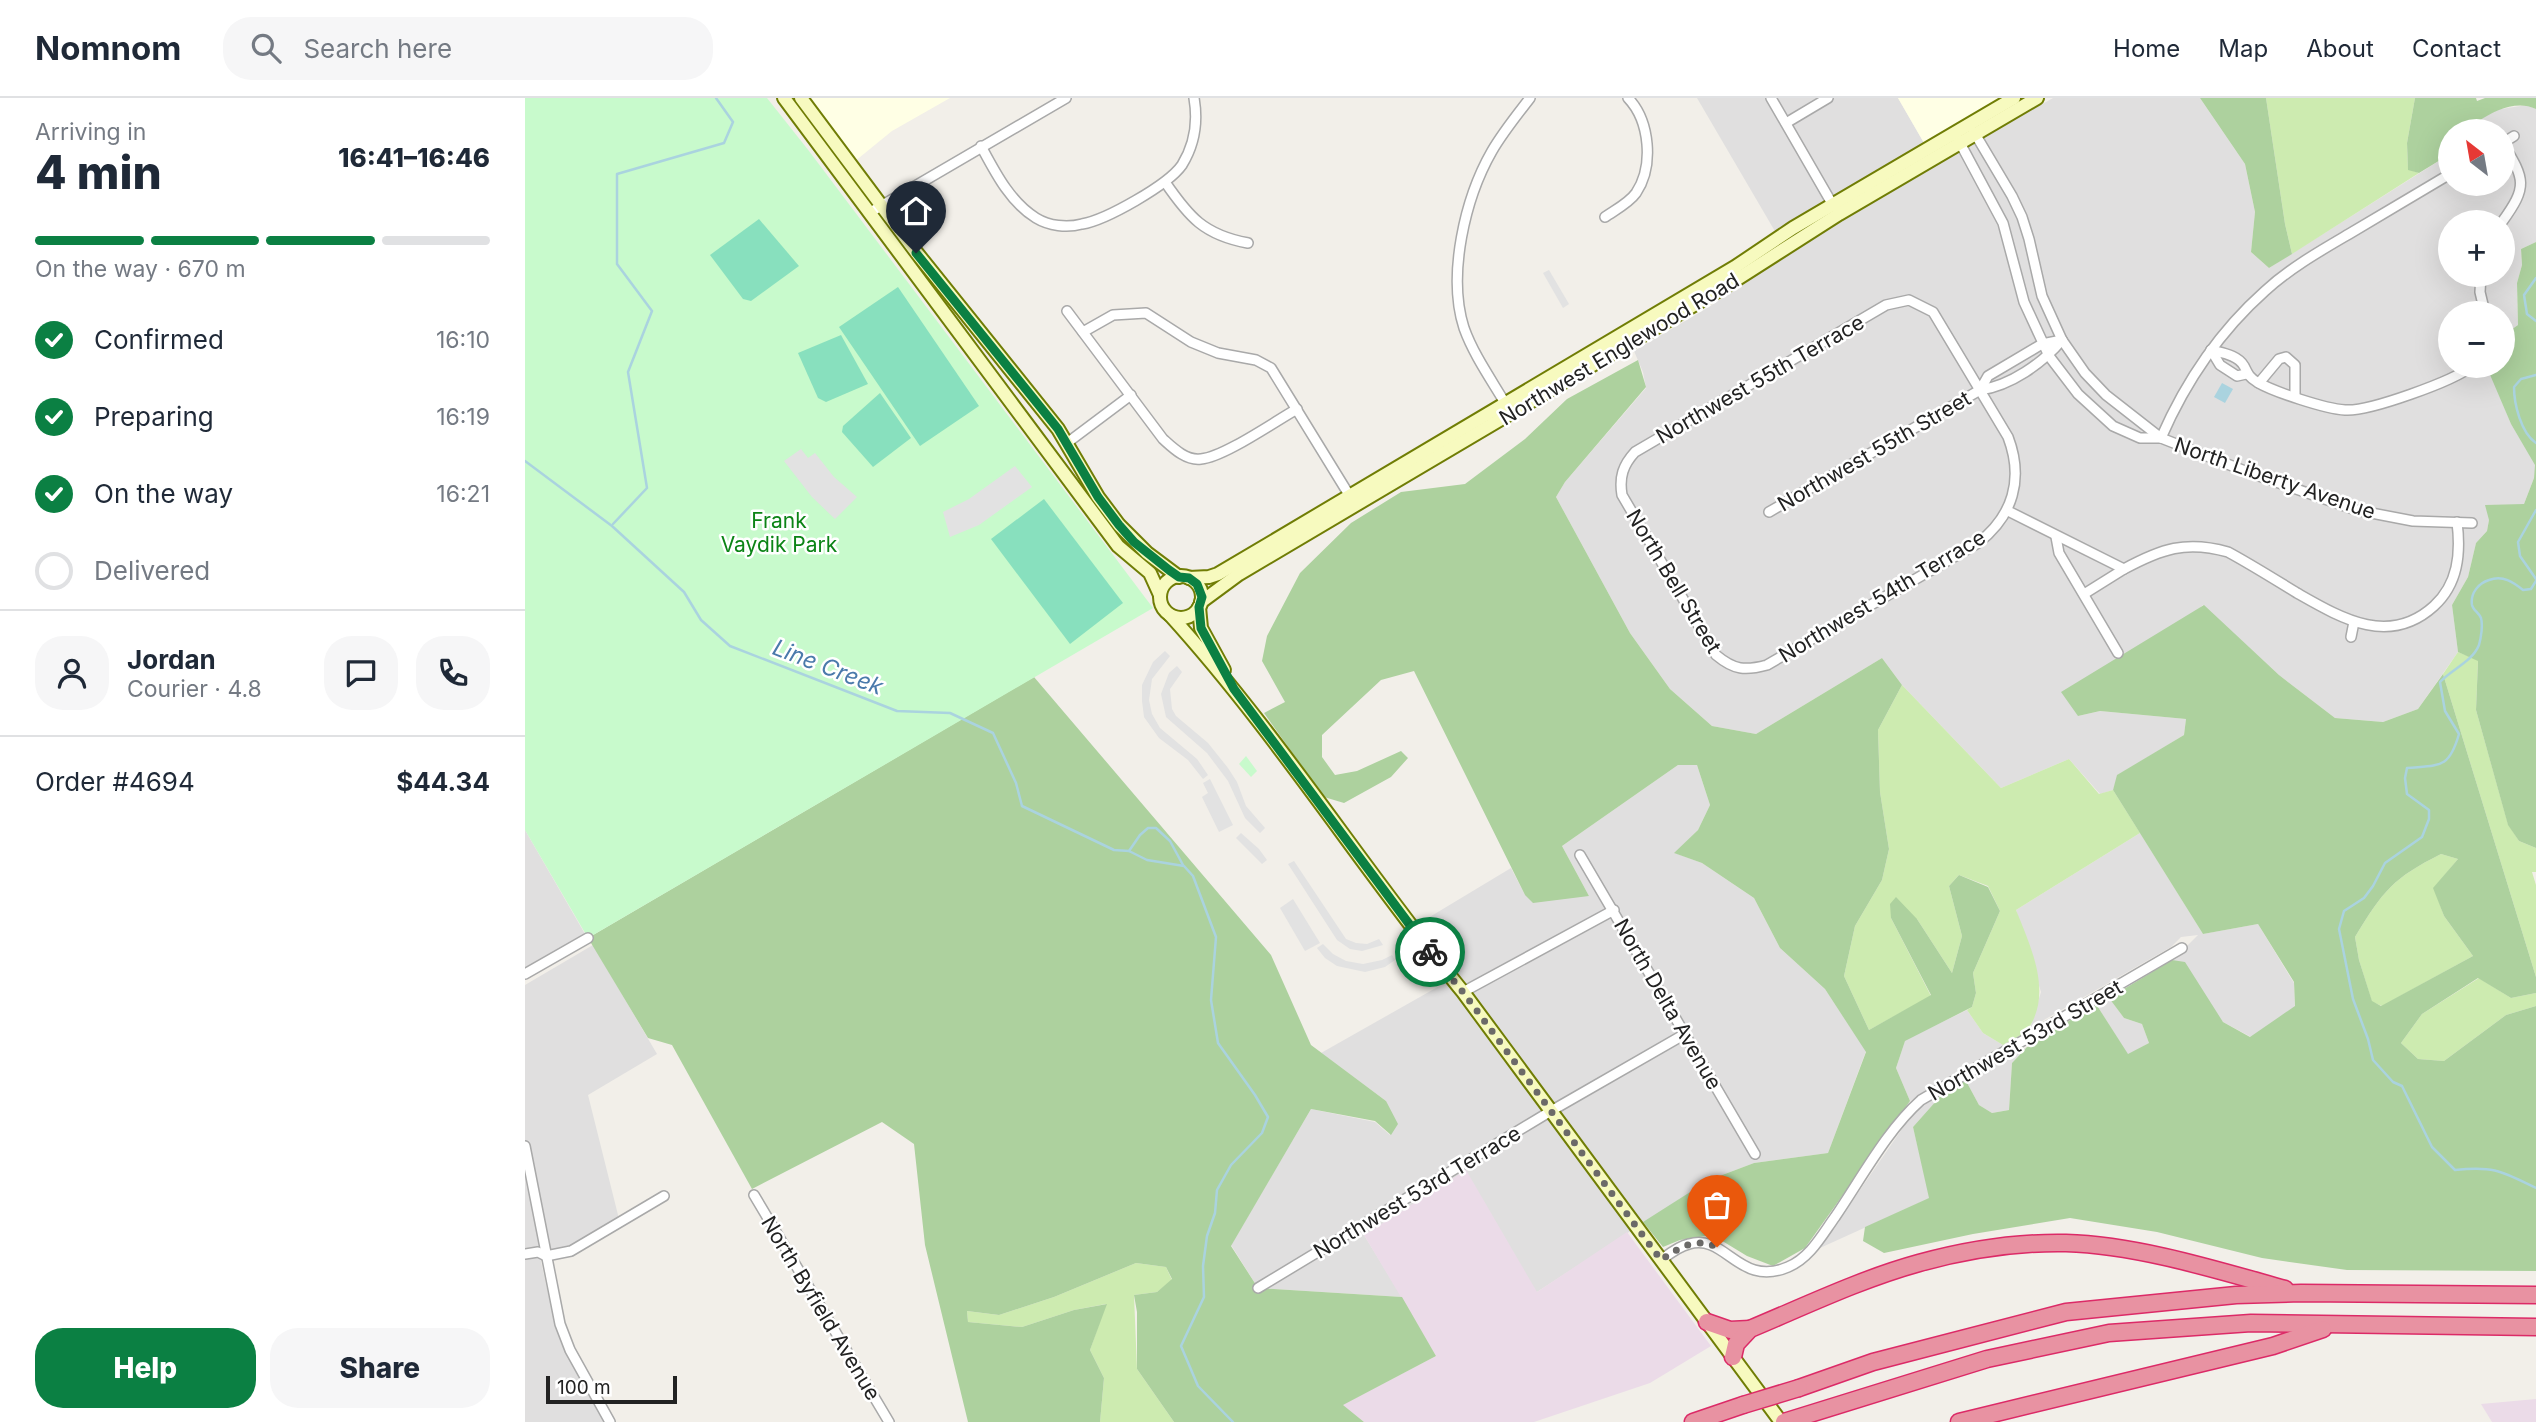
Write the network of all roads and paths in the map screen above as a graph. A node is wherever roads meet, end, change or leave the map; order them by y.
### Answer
1 (784, 98) edge
2 (801, 98) edge
3 (1066, 98) edge
4 (1194, 98) edge
5 (1530, 98) edge
6 (1628, 98) edge
7 (1771, 98) edge
8 (1828, 98) edge
9 (2014, 98) edge
10 (2038, 98) edge
11 (1786, 123) junction
12 (1972, 130) junction
13 (1958, 139) junction
14 (981, 146) junction
15 (2515, 164) edge
16 (2438, 181) edge
17 (1165, 182) junction
18 (882, 205) junction
19 (1836, 209) junction
20 (2509, 210) edge
21 (869, 213) junction
22 (1605, 217) dead end
23 (1248, 243) dead end
24 (1067, 311) dead end
25 (1083, 332) junction
26 (2062, 340) junction
27 (2042, 344) junction
28 (2211, 351) junction
29 (2049, 356) junction
30 (2008, 364) junction
31 (2015, 376) junction
32 (2452, 378) edge
33 (2259, 383) junction
34 (1980, 390) junction
35 (1131, 396) junction
36 (2295, 396) junction
37 (1508, 408) junction
38 (1297, 409) junction
39 (2161, 438) junction
40 (1067, 443) junction
41 (1621, 474) joint
42 (1352, 501) junction
43 (2008, 511) junction
44 (1769, 512) dead end
45 (2457, 523) junction
46 (2472, 523) dead end
47 (2056, 537) junction
48 (2124, 569) junction
49 (1184, 577) junction
50 (2084, 594) junction
51 (1160, 595) junction
52 (1200, 604) junction
53 (1170, 615) junction
54 (2354, 622) junction
55 (2351, 637) dead end
56 (2118, 653) dead end
57 (1749, 670) joint
58 (1234, 689) junction
59 (1580, 855) dead end
60 (1614, 910) junction
61 (588, 938) dead end
62 (2182, 948) dead end
63 (525, 974) edge
64 (1463, 992) junction
65 (1685, 1034) junction
66 (1551, 1111) junction
67 (525, 1146) edge
68 (1755, 1154) dead end
69 (754, 1195) dead end
70 (664, 1196) dead end
71 (525, 1254) edge
72 (546, 1256) junction
73 (1661, 1260) junction
74 (1258, 1288) dead end
75 (2301, 1293) junction
76 (2536, 1295) edge
77 (1707, 1322) junction
78 (2335, 1325) junction
79 (2536, 1327) edge
80 (1750, 1329) junction
81 (1733, 1357) junction
82 (610, 1422) edge
83 (889, 1422) edge
84 (1693, 1422) edge
85 (1782, 1422) edge
86 (1959, 1422) edge

1 - 21 main road
2 - 18 main road
3 - 14 street
4 - 17 street
5 - 37 street
6 - 22 street
7 - 11 street
8 - 11 street
9 - 12 main road, Northwest Englewood Road
10 - 12 main road, Northwest Englewood Road
11 - 19 street
12 - 13 main road, Northwest Englewood Road
12 - 26 street, North Liberty Avenue
13 - 19 main road, Northwest Englewood Road
13 - 27 street, North Liberty Avenue
14 - 17 street
14 - 18 street
15 - 20 street
16 - 28 street
17 - 23 street
18 - 21 street
18 - 40 main road
19 - 37 main road, Northwest Englewood Road
21 - 51 main road
24 - 25 street
25 - 35 street
25 - 38 street
26 - 27 street, Northwest 55th Street
26 - 29 street, Northwest 55th Street
26 - 39 street, North Liberty Avenue
27 - 29 street, North Liberty Avenue
27 - 30 street, Northwest 55th Street
28 - 33 street
28 - 39 street
29 - 31 street, Northwest 55th Street
29 - 39 street, North Liberty Avenue
30 - 31 street
30 - 34 street, Northwest 55th Street
31 - 34 street, Northwest 55th Street
32 - 36 street
33 - 36 street
33 - 36 street
34 - 41 street, Northwest 55th Terrace
34 - 43 street
34 - 44 street, Northwest 55th Street
35 - 38 street
35 - 40 street
37 - 42 main road, Northwest Englewood Road
38 - 42 street
39 - 45 street, North Liberty Avenue
40 - 49 main road
41 - 57 street, North Bell Street
42 - 49 main road, Northwest Englewood Road
42 - 52 main road, Northwest Englewood Road
43 - 47 street
43 - 57 street, Northwest 54th Terrace
45 - 46 street, North Liberty Avenue
45 - 54 street
47 - 48 street
47 - 50 street
48 - 50 street
48 - 54 street
49 - 51 main road
49 - 52 main road
50 - 56 street
51 - 53 main road
52 - 53 main road
52 - 58 main road
53 - 58 main road
54 - 55 street
58 - 64 main road
59 - 60 street, North Delta Avenue
60 - 64 street
60 - 65 street, North Delta Avenue
61 - 63 street
62 - 73 street, Northwest 53rd Street
64 - 66 main road
65 - 66 street, Northwest 53rd Terrace
65 - 68 street, North Delta Avenue
66 - 73 main road
66 - 74 street, Northwest 53rd Terrace
67 - 72 street
69 - 83 street, North Byfield Avenue
70 - 72 street
71 - 72 street
72 - 82 street
73 - 77 main road
75 - 76 highway
75 - 80 highway
75 - 84 highway, bridge
77 - 80 highway
77 - 81 main road
78 - 79 highway
78 - 85 highway
78 - 86 highway
80 - 81 highway
81 - 85 main road

